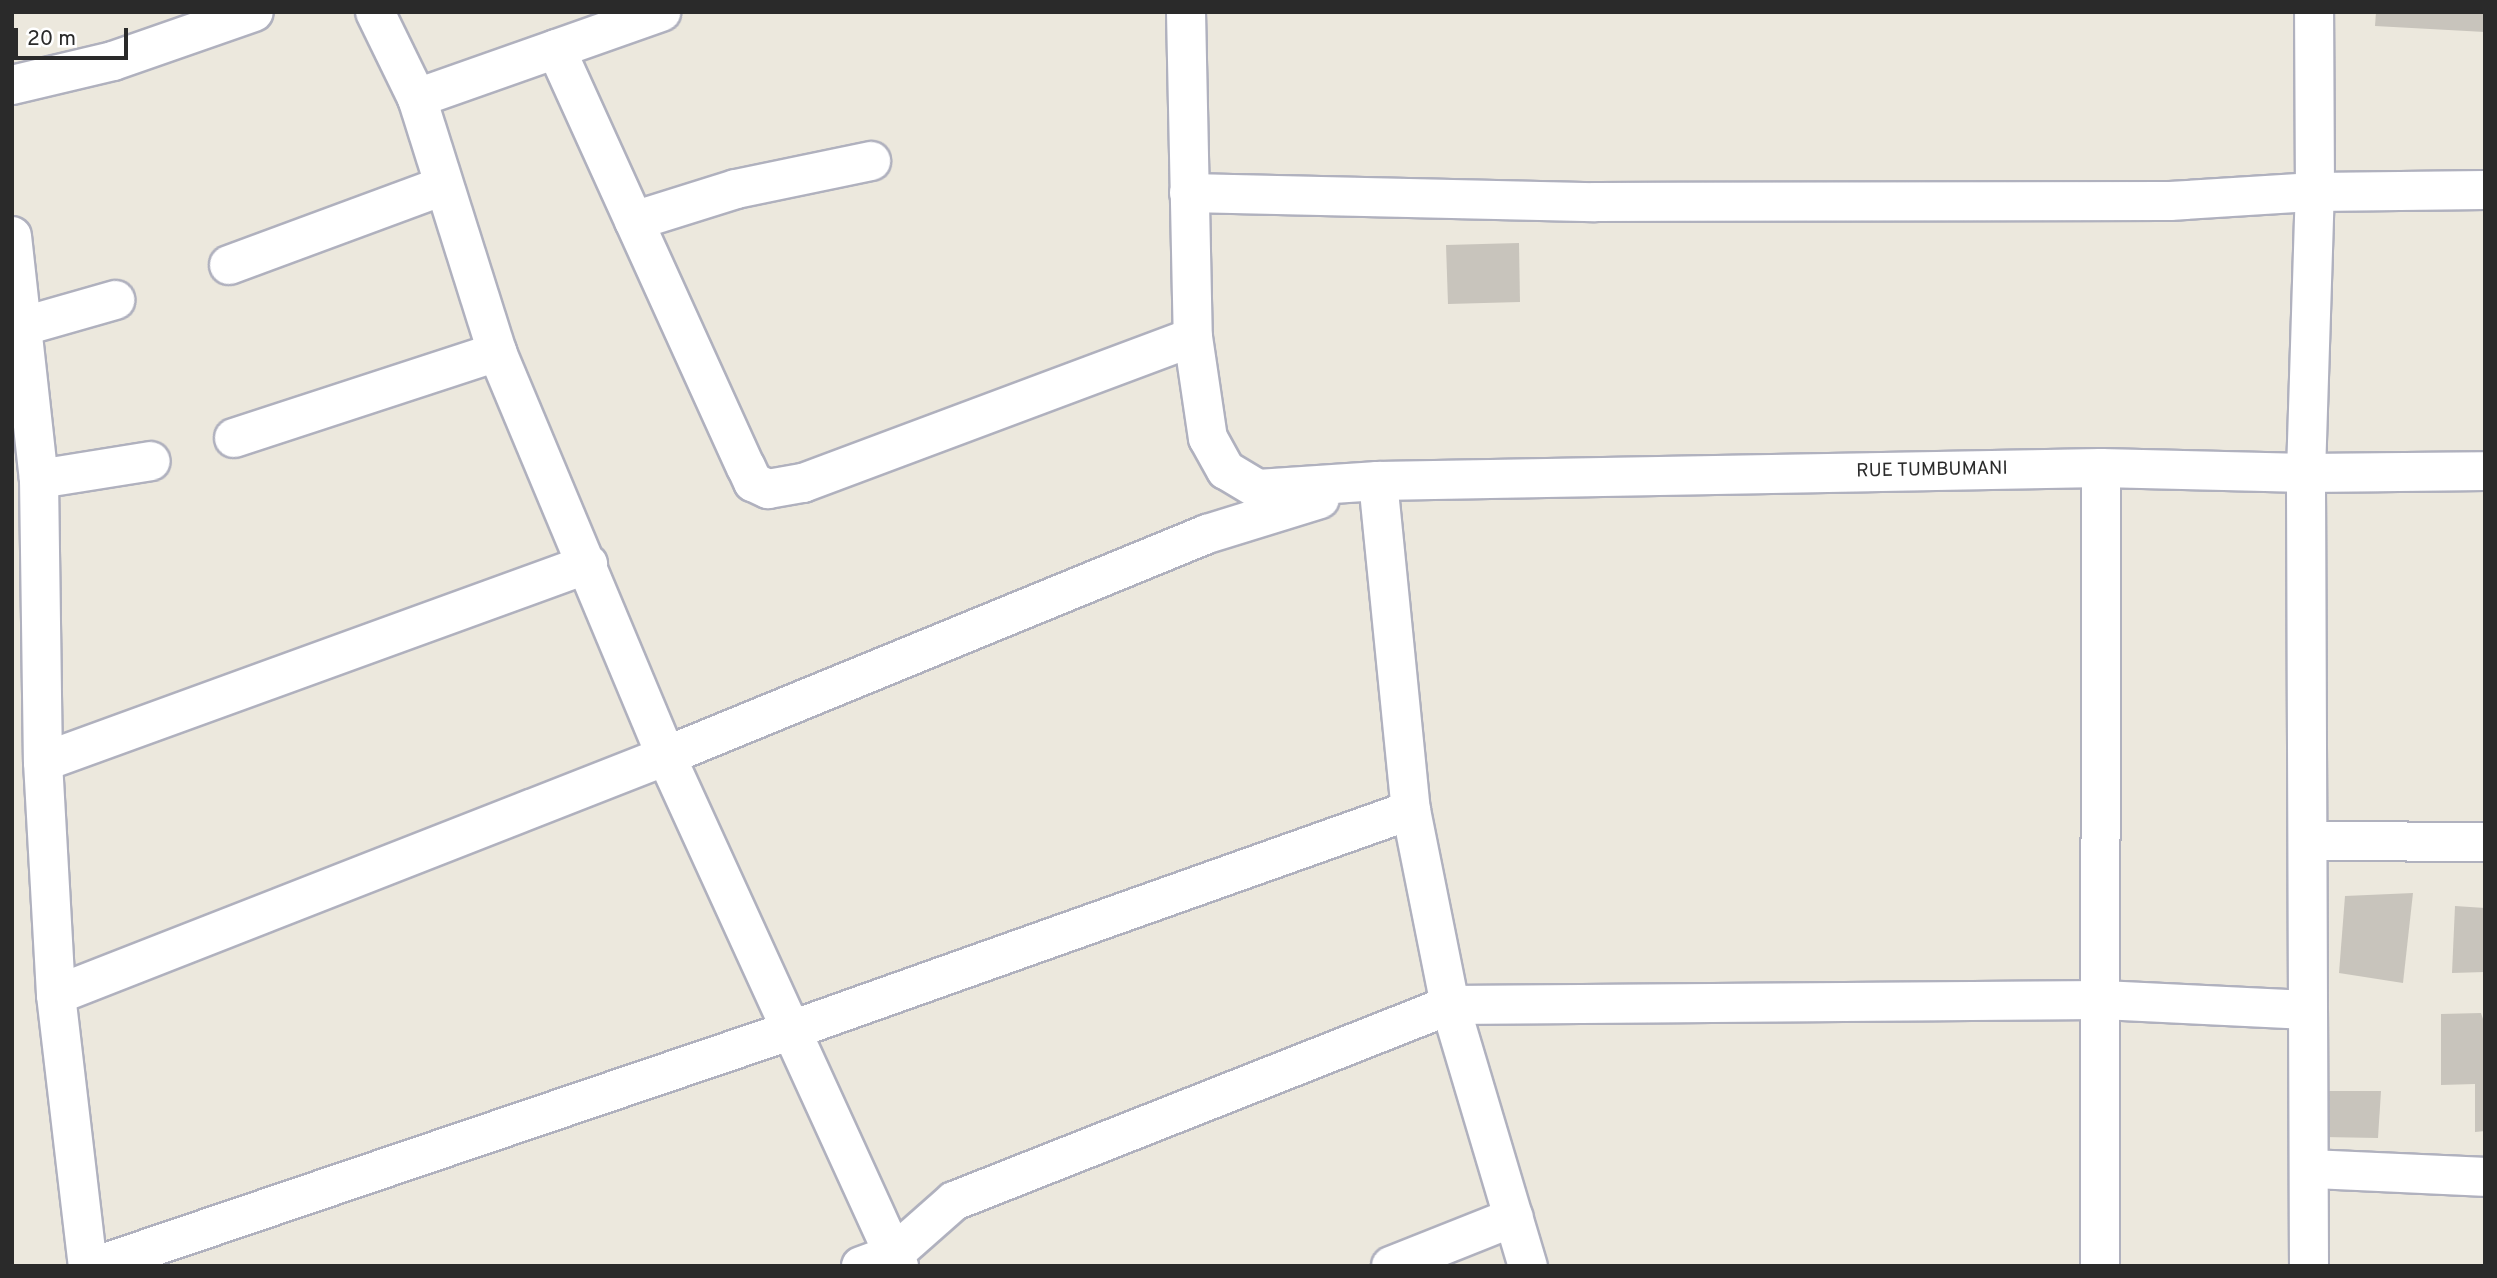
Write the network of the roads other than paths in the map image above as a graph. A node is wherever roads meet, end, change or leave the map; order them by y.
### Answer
1 (254, 12) edge
2 (375, 12) edge
3 (662, 12) edge
4 (1186, 12) edge
5 (2314, 12) edge
6 (556, 49) junction
7 (12, 85) edge
8 (418, 98) junction
9 (871, 161) dead end
10 (443, 186) junction
11 (2485, 190) edge
12 (2315, 192) junction
13 (1189, 193) junction
14 (634, 221) junction
15 (12, 236) edge
16 (229, 265) dead end
17 (115, 300) dead end
18 (24, 326) junction
19 (1194, 337) junction
20 (497, 352) junction
21 (234, 438) dead end
22 (151, 461) dead end
23 (2101, 468) junction
24 (2485, 471) edge
25 (2306, 473) junction
26 (39, 479) junction
27 (1378, 481) junction
28 (588, 564) junction
29 (666, 756) junction
30 (43, 762) junction
31 (1411, 810) junction
32 (2310, 842) junction
33 (2485, 842) edge
34 (56, 995) junction
35 (2102, 1000) junction
36 (1450, 1005) junction
37 (2308, 1010) junction
38 (789, 1031) junction
39 (2312, 1169) junction
40 (2485, 1177) edge
41 (1514, 1217) junction
42 (885, 1262) edge
43 (88, 1266) edge
44 (96, 1266) edge
45 (1391, 1266) edge
46 (1528, 1266) edge
47 (2100, 1266) edge
48 (2309, 1266) edge

1 - 7 street
2 - 8 street
3 - 6 street
4 - 13 street
5 - 12 street
6 - 8 street
6 - 14 street
8 - 10 street
9 - 14 street
10 - 16 street
10 - 20 street
11 - 12 street
12 - 13 street
12 - 25 street
13 - 19 street
14 - 19 street
15 - 18 street
17 - 18 street
18 - 26 street
19 - 27 street
20 - 21 street
20 - 28 street
22 - 26 street
23 - 25 street, RUE TUMBUMANI
23 - 27 street, RUE TUMBUMANI
23 - 35 street
24 - 25 street, RUE TUMBUMANI
25 - 32 street
26 - 30 street
27 - 29 street
27 - 31 street
28 - 29 street
28 - 30 street
29 - 34 street
29 - 38 street
30 - 34 street
31 - 36 street
31 - 38 street
32 - 33 street
32 - 37 street
34 - 43 street
35 - 36 street
35 - 37 street
35 - 47 street
36 - 41 street
36 - 42 street
37 - 39 street
38 - 42 street
38 - 44 street
39 - 40 street
39 - 48 street
41 - 45 street
41 - 46 street

